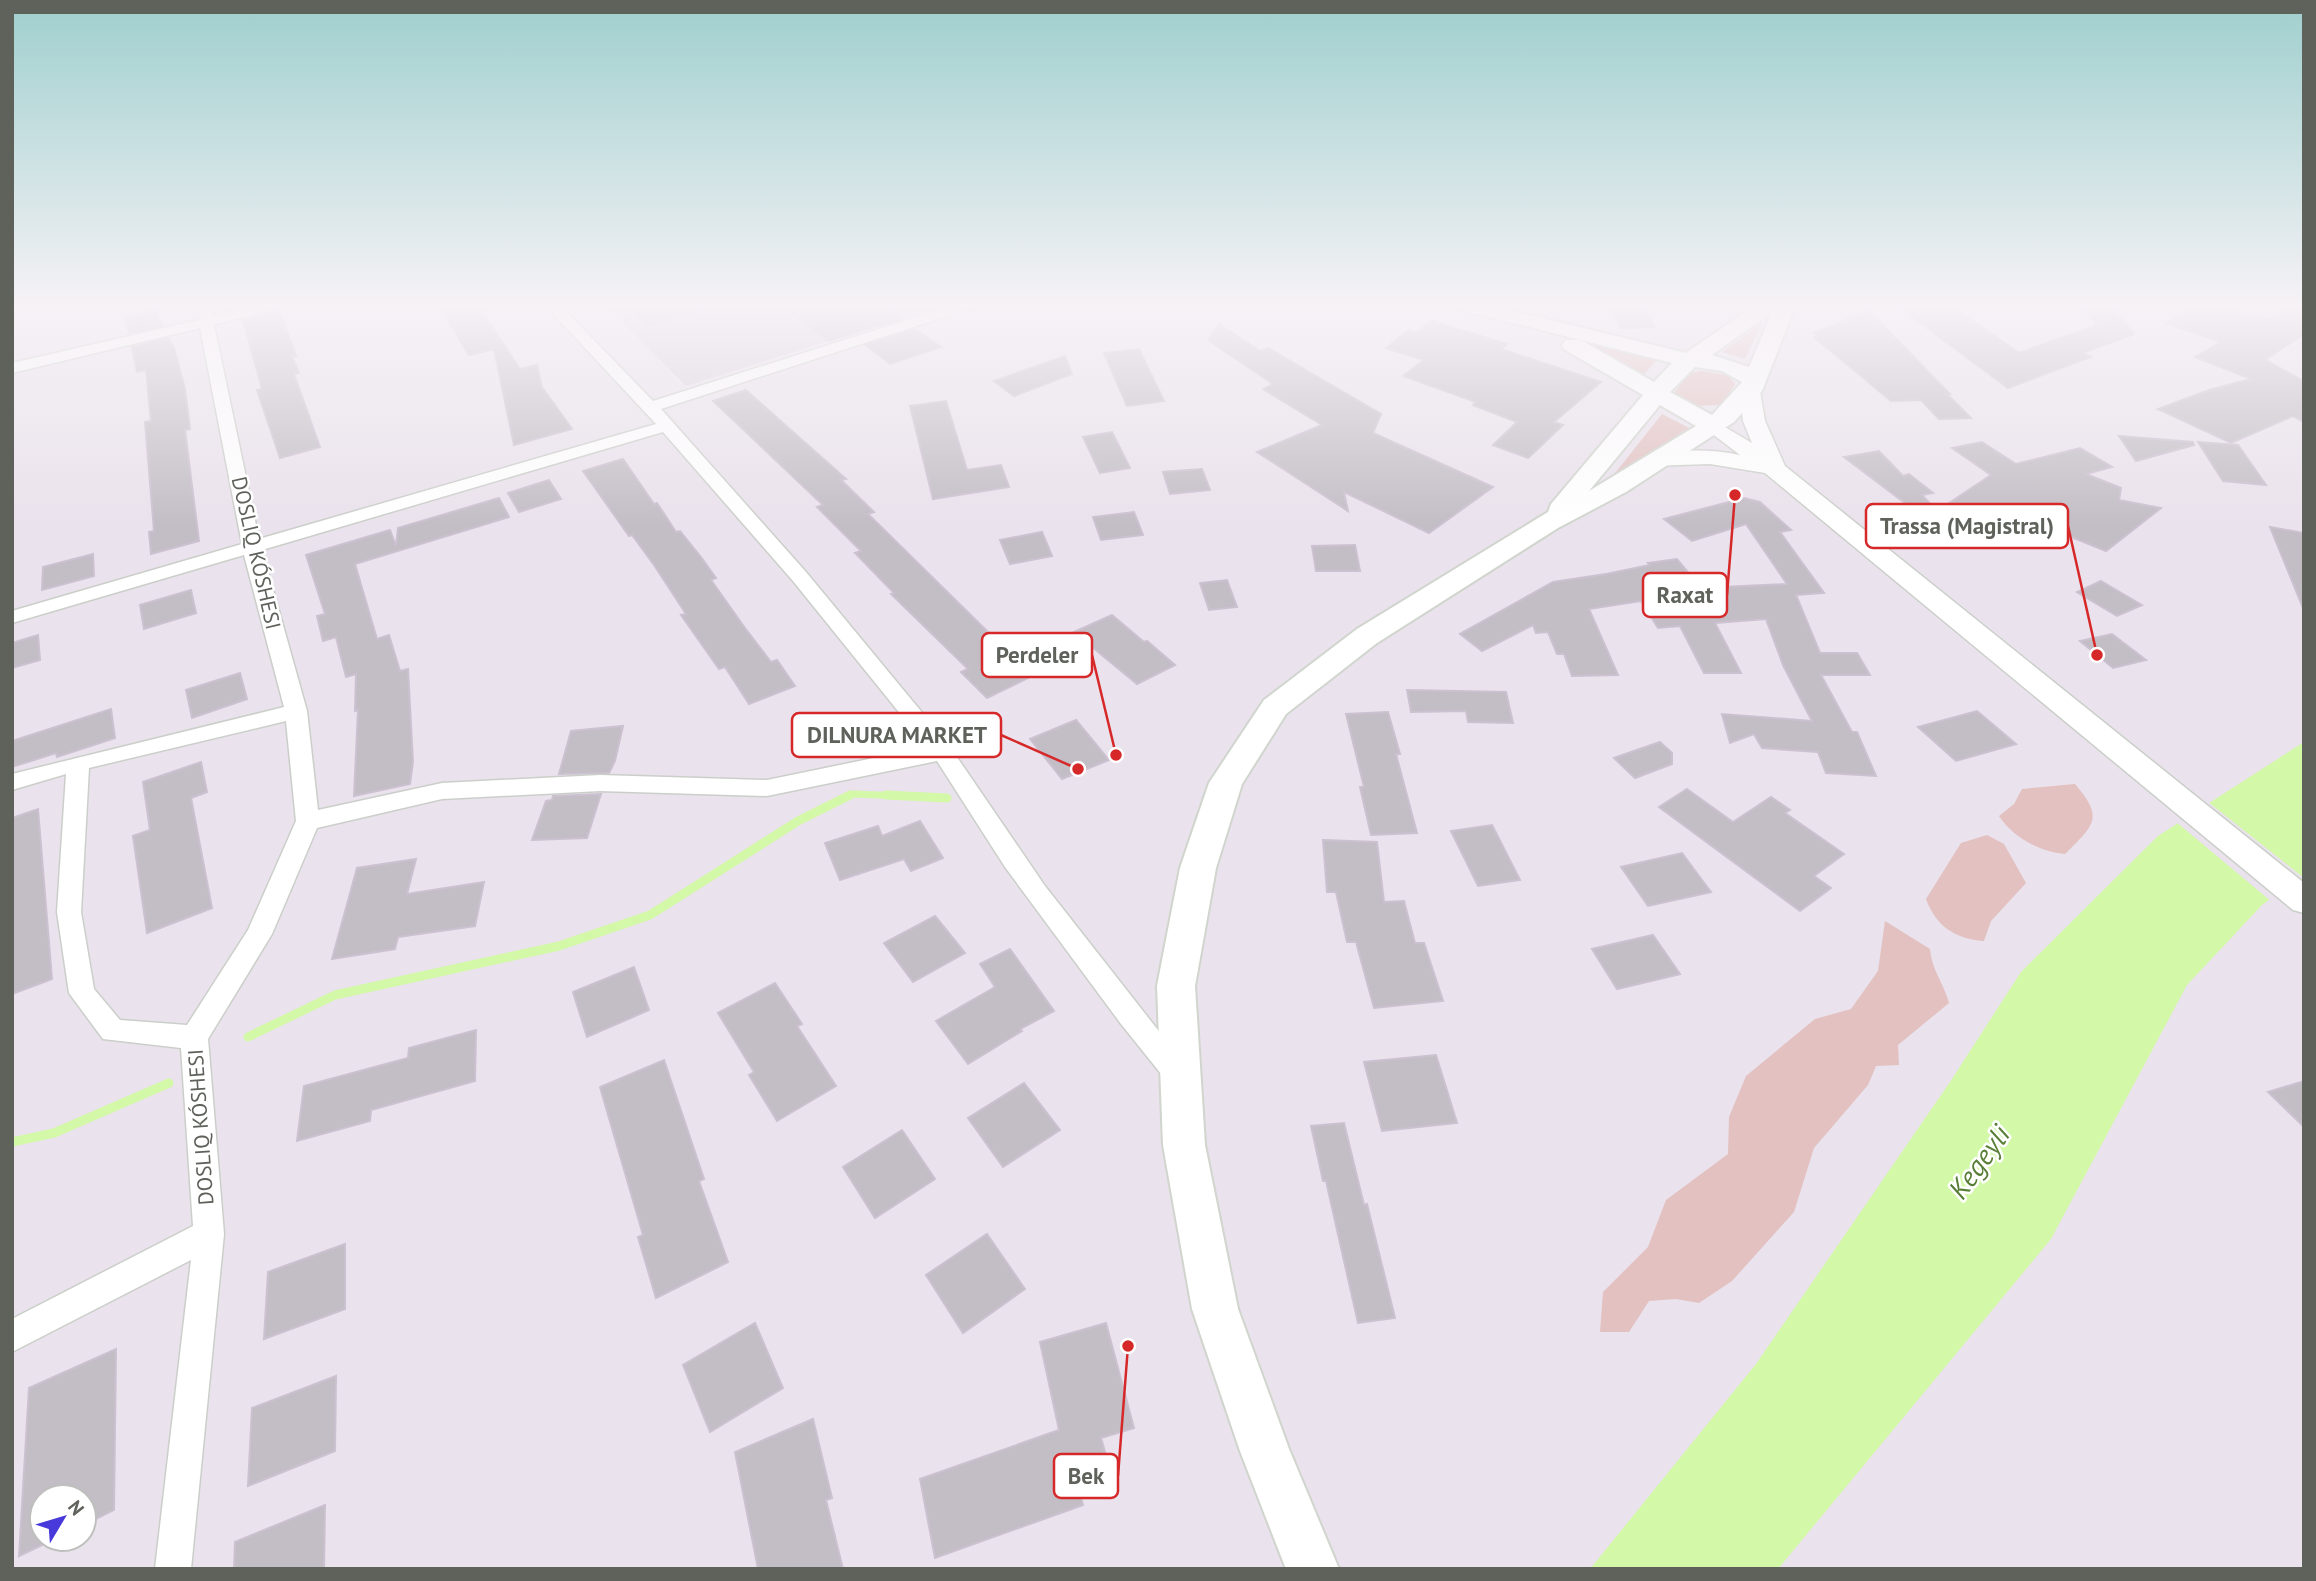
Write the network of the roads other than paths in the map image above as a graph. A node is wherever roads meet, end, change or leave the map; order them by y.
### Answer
1 (220, 378) edge
2 (623, 378) edge
3 (742, 378) edge
4 (1628, 378) edge
5 (1669, 378) edge
6 (1746, 378) edge
7 (1754, 378) edge
8 (1751, 385) junction
9 (1659, 395) junction
10 (652, 407) junction
11 (1713, 425) junction
12 (667, 426) junction
13 (1657, 461) junction
14 (1779, 472) junction
15 (1549, 522) junction
16 (253, 549) junction
17 (12, 617) edge
18 (296, 711) junction
19 (942, 752) junction
20 (78, 763) junction
21 (12, 782) edge
22 (308, 821) junction
23 (2304, 901) edge
24 (194, 1037) junction
25 (1181, 1077) junction
26 (209, 1234) junction
27 (12, 1336) edge
28 (173, 1569) edge
29 (1313, 1569) edge

1 - 16 street
2 - 10 street
3 - 10 street
4 - 9 main road
5 - 9 main road
6 - 8 main road
7 - 8 main road
8 - 11 main road
8 - 14 street
9 - 11 main road
9 - 15 main road
10 - 12 street
11 - 13 main road
11 - 14 street
12 - 16 street
12 - 19 street
13 - 14 street
13 - 15 main road
14 - 23 street
15 - 25 main road
16 - 17 street
16 - 18 street
18 - 20 street
18 - 22 street
19 - 22 street
19 - 25 street
20 - 21 street
20 - 24 street
22 - 24 street
24 - 26 street
25 - 29 main road
26 - 27 street
26 - 28 street

